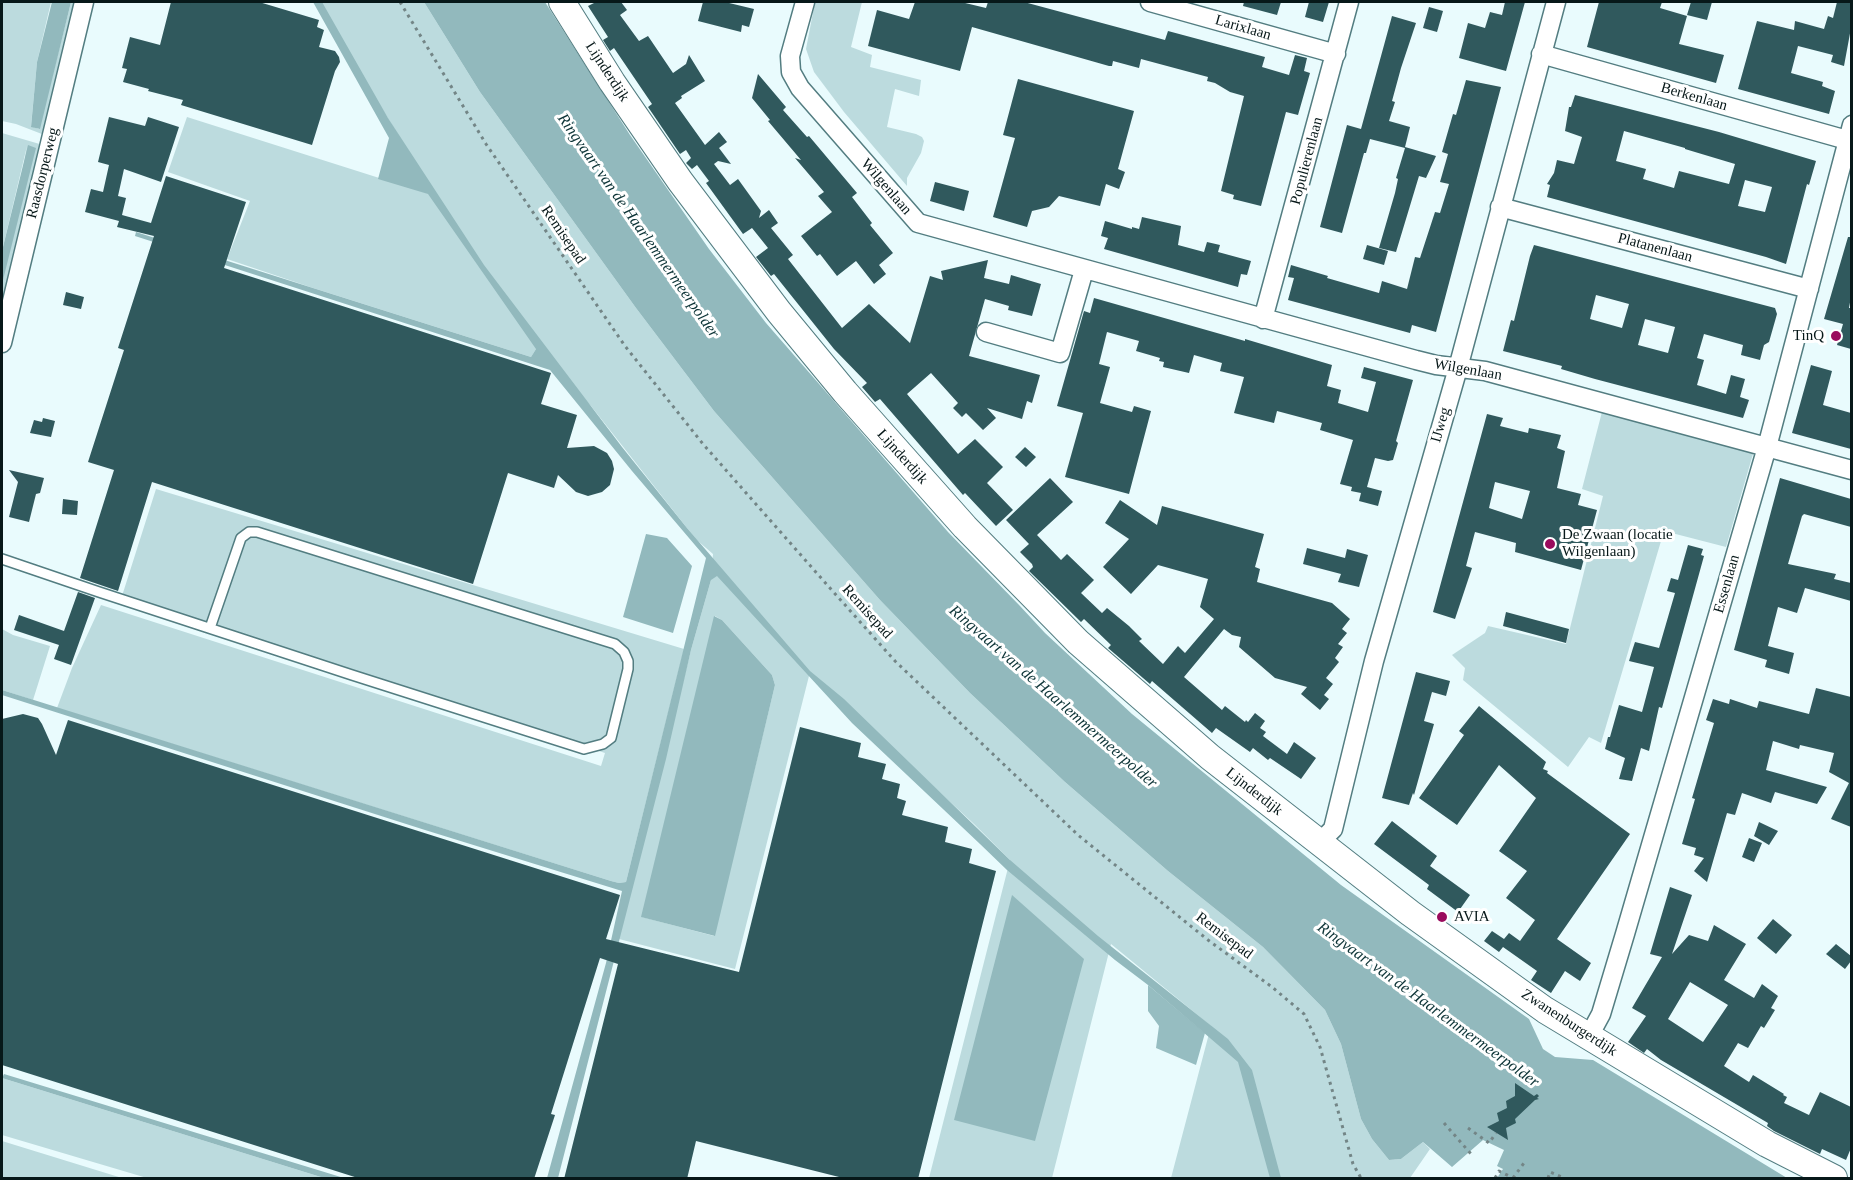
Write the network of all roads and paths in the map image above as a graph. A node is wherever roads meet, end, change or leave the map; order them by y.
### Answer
1 (84, 2) edge
2 (400, 2) edge
3 (562, 2) edge
4 (805, 2) edge
5 (1150, 2) edge
6 (1349, 2) edge
7 (1556, 2) edge
8 (1336, 54) junction
9 (1541, 54) junction
10 (1849, 133) edge
11 (1500, 207) junction
12 (1084, 270) junction
13 (1809, 289) junction
14 (1263, 320) junction
15 (986, 332) dead end
16 (2, 343) edge
17 (1458, 368) junction
18 (1767, 447) junction
19 (1851, 470) edge
20 (2, 559) edge
21 (210, 628) junction
22 (1319, 843) junction
23 (1588, 1038) junction
24 (1444, 1123) dead end
25 (1468, 1128) dead end
26 (1496, 1133) dead end
27 (1471, 1154) dead end
28 (1524, 1163) dead end
29 (1361, 1179) edge
30 (1495, 1179) edge
31 (1513, 1179) edge
32 (1548, 1179) edge
33 (1564, 1179) edge
34 (1834, 1179) edge

1 - 16 street, Raasdorperweg
2 - 29 path, Remisepad
3 - 22 street, Lijnderdijk
4 - 12 street, Wilgenlaan
5 - 8 street, Larixlaan
6 - 8 street, Populierenlaan
7 - 9 street, IJweg
8 - 14 street, Populierenlaan
9 - 10 street, Berkenlaan
9 - 11 street, IJweg
10 - 13 street, Essenlaan
11 - 13 street, Platanenlaan
11 - 17 street, IJweg
12 - 14 street, Wilgenlaan
12 - 15 street
13 - 18 street, Essenlaan
14 - 17 street, Wilgenlaan
17 - 18 street, Wilgenlaan
17 - 22 street, IJweg
18 - 19 street, Wilgenlaan
18 - 23 street, Essenlaan
20 - 21 lane
21 - 21 lane
22 - 23 street, Zwanenburgerdijk
23 - 34 street, Zwanenburgerdijk
24 - 27 path
25 - 26 path
28 - 31 path
30 - 31 path
32 - 33 path

